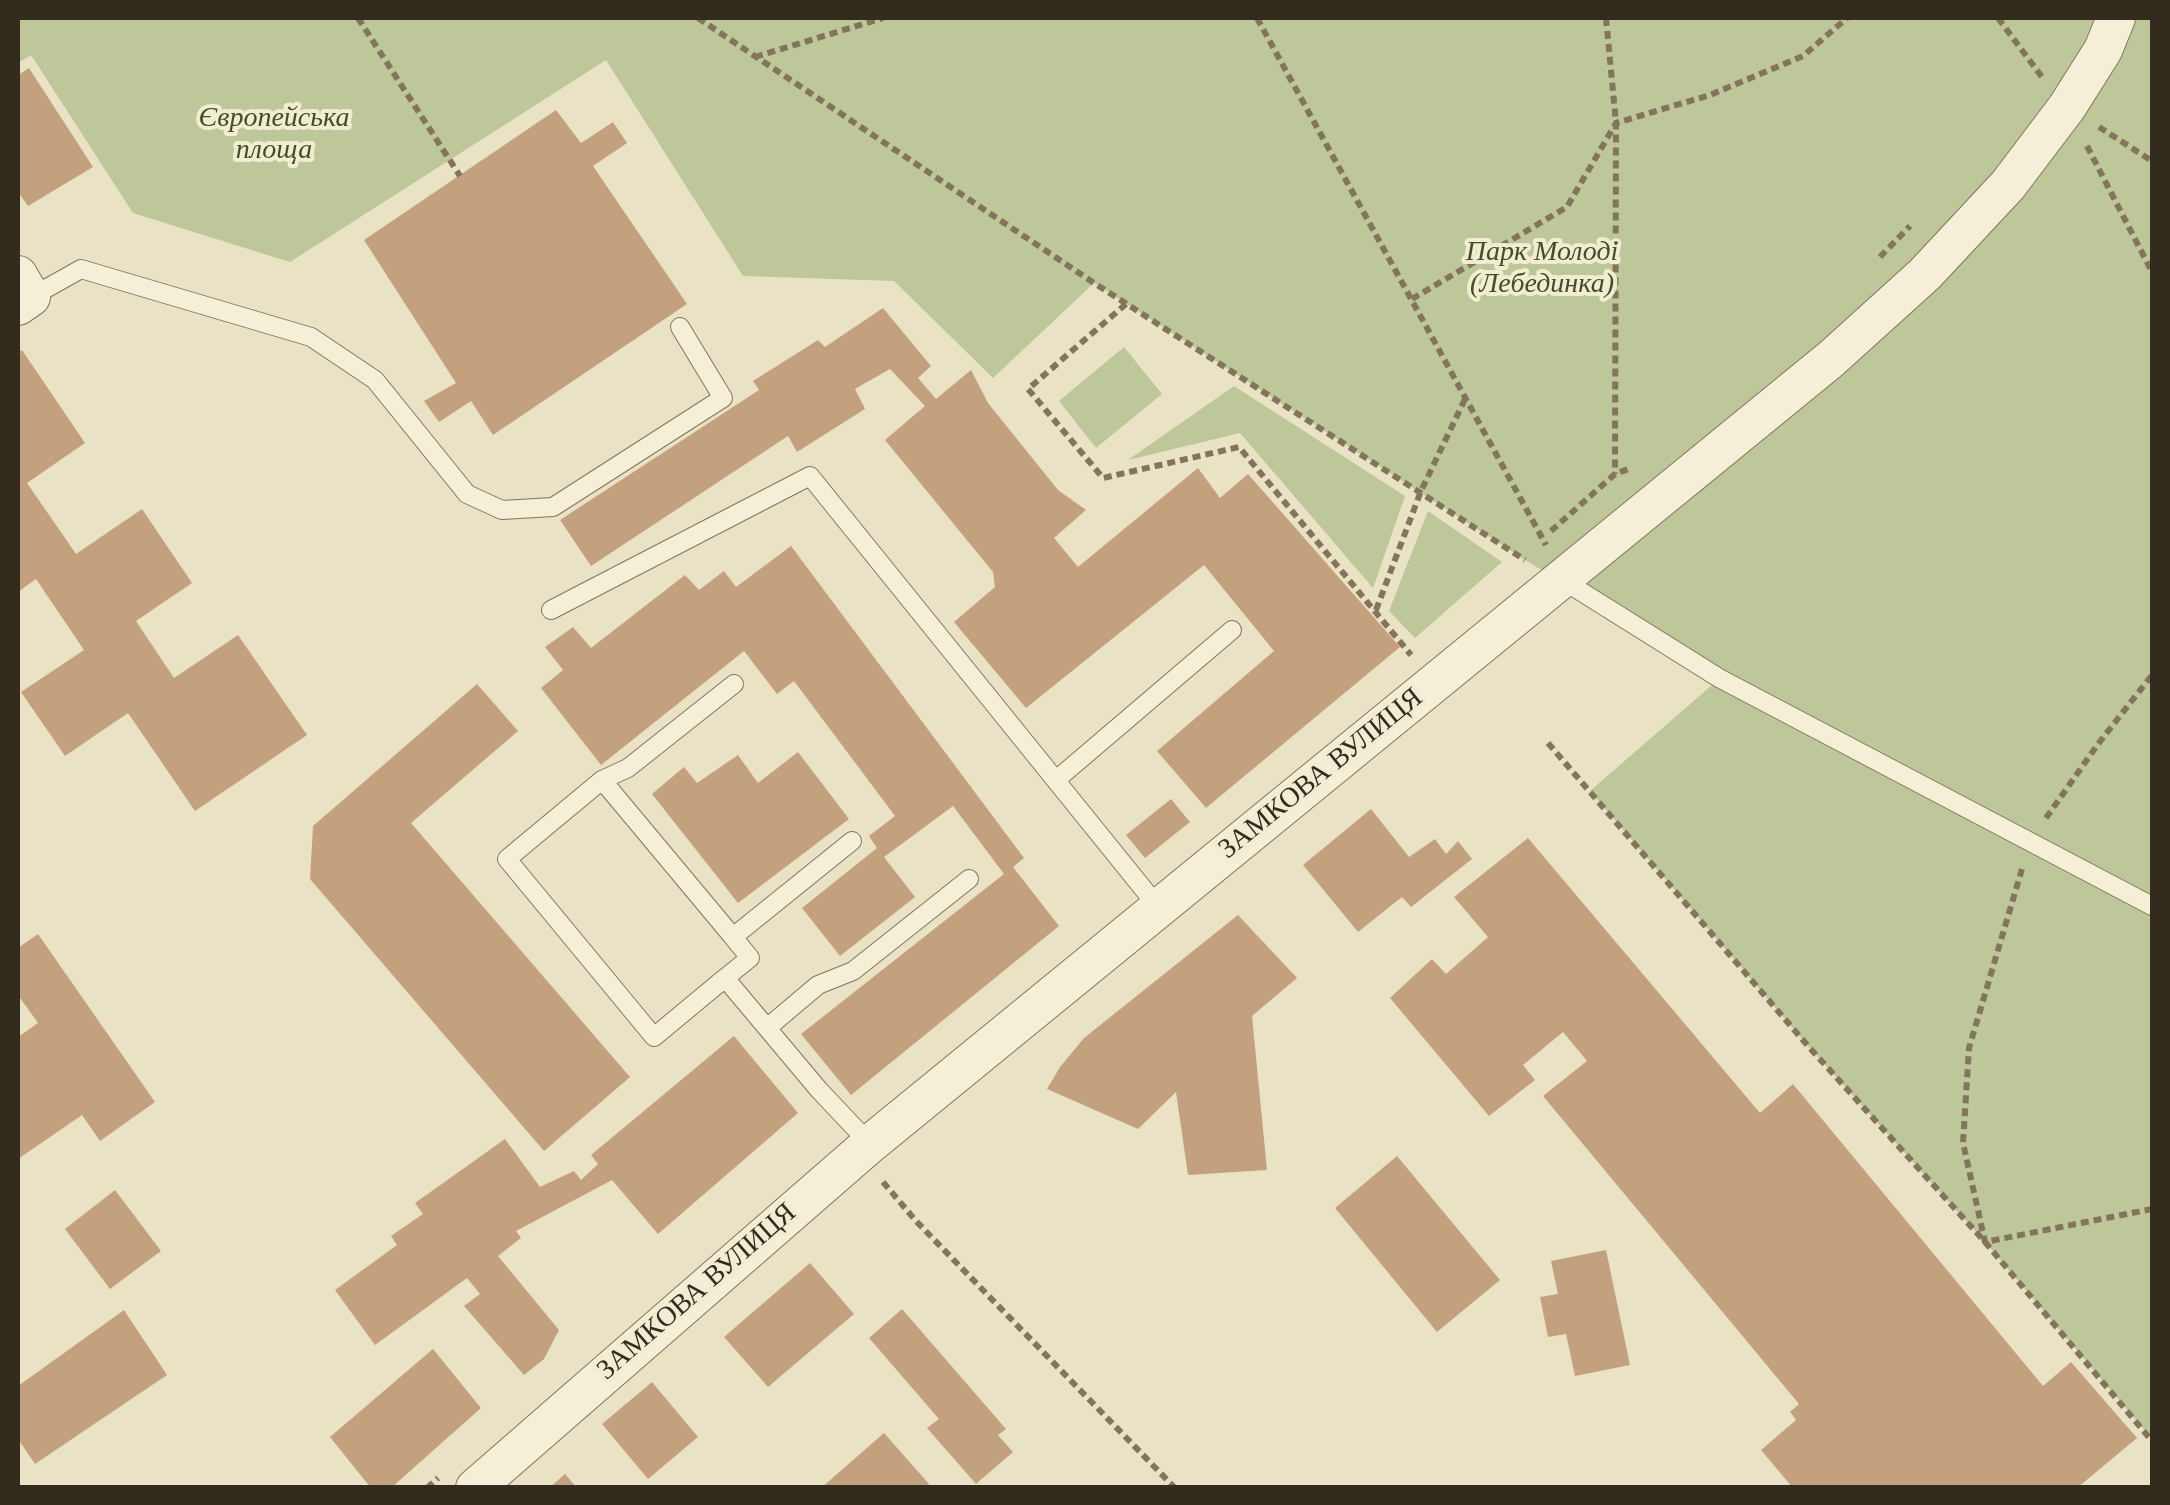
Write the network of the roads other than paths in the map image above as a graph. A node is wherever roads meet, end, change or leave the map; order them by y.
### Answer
1 (2116, 18) edge
2 (22, 293) edge
3 (680, 328) dead end
4 (1560, 579) junction
5 (551, 610) dead end
6 (1232, 630) dead end
7 (734, 684) dead end
8 (602, 780) junction
9 (1056, 780) junction
10 (852, 841) dead end
11 (969, 879) dead end
12 (2152, 906) edge
13 (1158, 907) junction
14 (733, 937) junction
15 (725, 978) junction
16 (767, 1028) junction
17 (872, 1158) junction
18 (475, 1488) edge

1 - 4 street, ЗАМКОВА ВУЛИЦЯ
2 - 3 lane
4 - 12 lane
4 - 13 street, ЗАМКОВА ВУЛИЦЯ
5 - 9 lane
6 - 9 lane
7 - 8 lane
8 - 14 lane
8 - 15 lane
9 - 13 lane
10 - 14 lane
11 - 16 lane
13 - 17 street, ЗАМКОВА ВУЛИЦЯ
14 - 15 lane
15 - 16 lane
16 - 17 lane
17 - 18 street, ЗАМКОВА ВУЛИЦЯ

